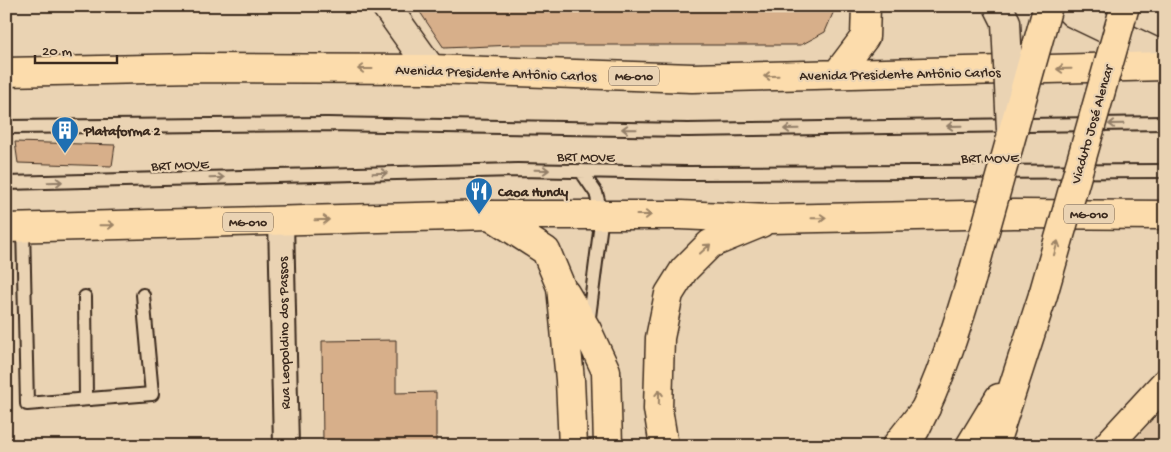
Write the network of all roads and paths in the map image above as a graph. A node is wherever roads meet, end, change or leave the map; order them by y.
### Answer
1 (386, 6) edge
2 (866, 6) edge
3 (998, 6) edge
4 (1048, 6) edge
5 (1066, 6) edge
6 (1125, 6) edge
7 (1165, 57) edge
8 (1165, 66) edge
9 (431, 69) junction
10 (6, 72) edge
11 (837, 74) junction
12 (1165, 123) edge
13 (6, 127) edge
14 (1011, 137) junction
15 (581, 171) junction
16 (1165, 171) edge
17 (6, 183) edge
18 (490, 215) junction
19 (602, 215) junction
20 (1165, 215) edge
21 (770, 220) junction
22 (281, 221) junction
23 (14, 228) edge
24 (562, 287) junction
25 (143, 295) dead end
26 (85, 297) dead end
27 (580, 353) junction
28 (1024, 356) junction
29 (1165, 383) edge
30 (86, 399) junction
31 (926, 408) junction
32 (286, 446) edge
33 (572, 446) edge
34 (608, 446) edge
35 (664, 446) edge
36 (896, 446) edge
37 (907, 446) edge
38 (970, 446) edge
39 (994, 446) edge
40 (1107, 446) edge

1 - 9 street
2 - 11 main road
3 - 14 street, bridge
4 - 14 main road, bridge
5 - 7 street
28 -> 6 main road, Viaduto José Alencar, bridge
8 -> 11 main road, Avenida Presidente Antônio Carlos / MG-010
9 -> 10 main road, Avenida Presidente Antônio Carlos / MG-010
11 -> 9 main road, Avenida Presidente Antônio Carlos / MG-010
12 -> 13 lane, BRT MOVE
14 - 31 main road, bridge
15 - 16 lane, BRT MOVE
17 -> 15 lane, BRT MOVE
15 - 19 lane
18 - 19 main road, MG-010
22 -> 18 main road, MG-010
18 - 24 main road
19 -> 21 main road, MG-010
19 - 27 lane
21 -> 20 main road, MG-010
35 -> 21 main road
23 -> 22 main road, MG-010
22 - 32 street, Rua Leopoldino dos Passos
23 - 30 lane
24 - 27 main road
24 - 27 main road
25 - 30 lane
26 - 30 lane
27 - 33 main road
27 - 34 main road
28 - 38 main road
28 - 39 main road
29 - 40 main road
31 - 36 main road
31 - 37 main road

